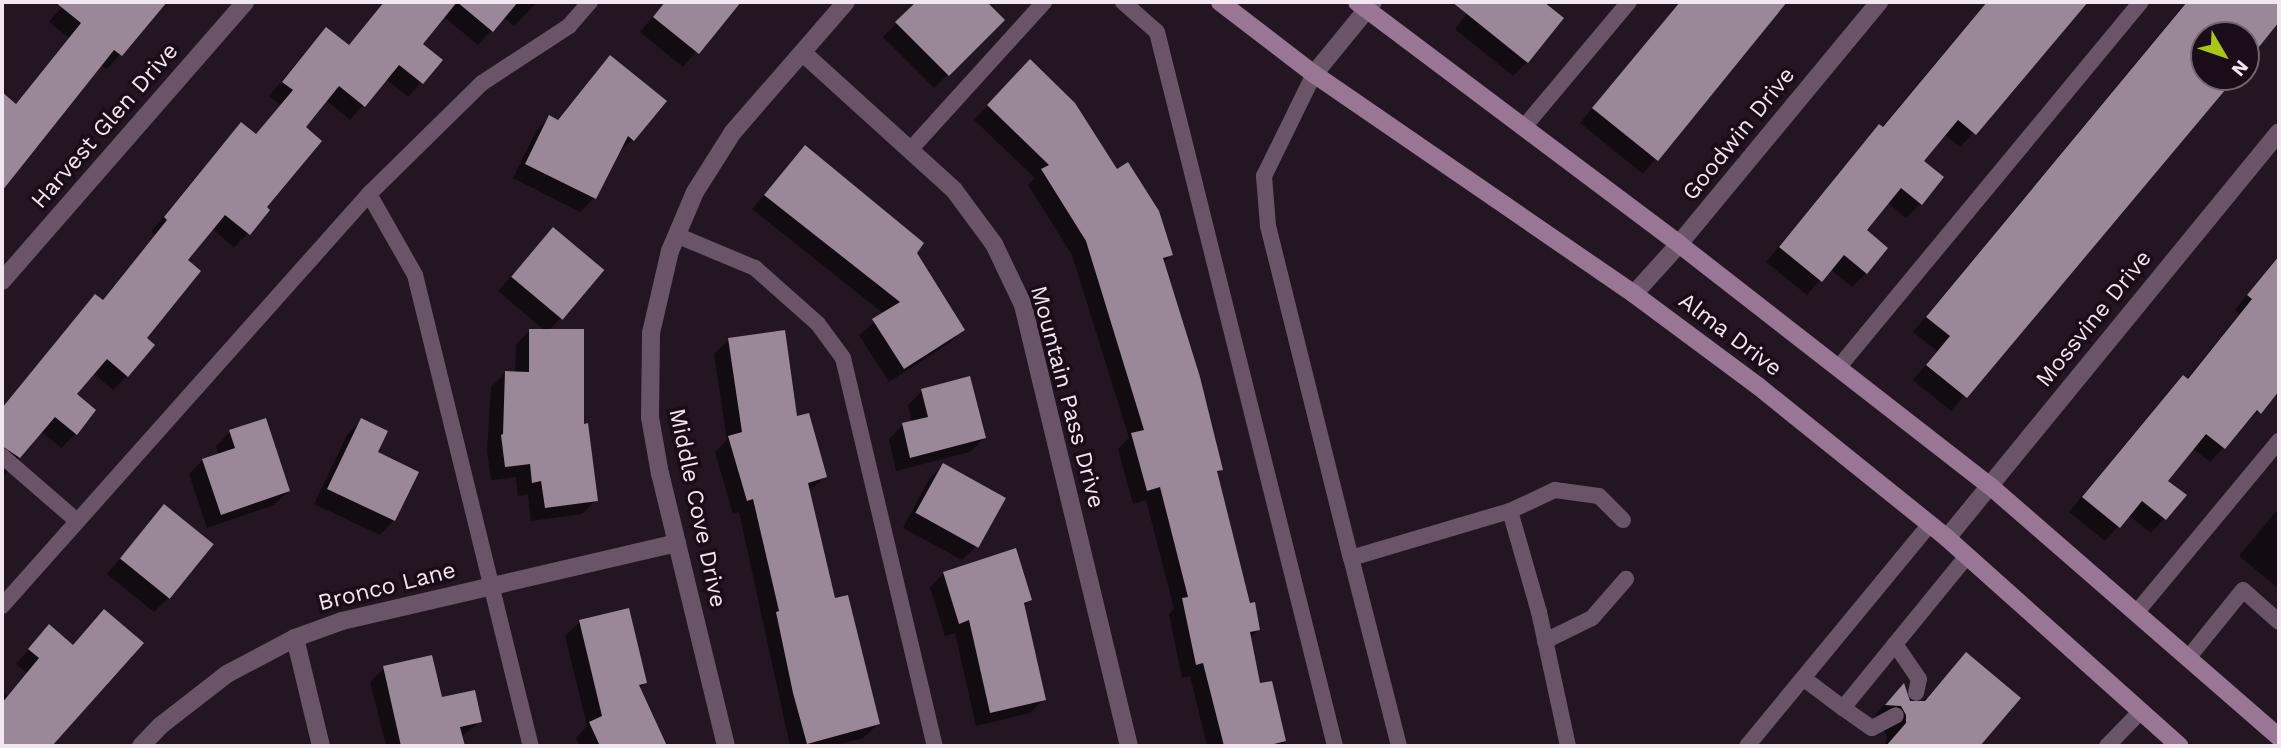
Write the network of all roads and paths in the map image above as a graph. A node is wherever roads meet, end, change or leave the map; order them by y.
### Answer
1 (245, 2) edge
2 (590, 2) edge
3 (846, 2) edge
4 (1044, 2) edge
5 (1123, 2) edge
6 (1220, 2) edge
7 (1629, 2) edge
8 (1879, 2) edge
9 (2141, 2) edge
10 (1366, 4) edge
11 (803, 53) junction
12 (1314, 74) junction
13 (1524, 127) junction
14 (2279, 132) edge
15 (910, 150) junction
16 (369, 194) junction
17 (676, 235) junction
18 (1679, 244) junction
19 (2, 281) edge
20 (1634, 294) junction
21 (1838, 368) junction
22 (2279, 441) edge
23 (2, 456) edge
24 (1989, 485) junction
25 (1510, 511) junction
26 (1623, 520) dead end
27 (77, 521) junction
28 (1930, 524) junction
29 (1947, 538) junction
30 (677, 543) junction
31 (1967, 556) junction
32 (1351, 558) junction
33 (1626, 579) dead end
34 (491, 586) junction
35 (2, 606) edge
36 (2136, 613) junction
37 (2279, 622) edge
38 (295, 638) junction
39 (1545, 641) junction
40 (1895, 644) junction
41 (2188, 658) junction
42 (1803, 678) junction
43 (1916, 693) dead end
44 (1843, 708) junction
45 (2141, 711) junction
46 (1896, 715) dead end
47 (2279, 737) edge
48 (1123, 745) edge
49 (141, 746) edge
50 (321, 746) edge
51 (531, 746) edge
52 (726, 746) edge
53 (934, 746) edge
54 (1335, 746) edge
55 (1399, 746) edge
56 (1568, 746) edge
57 (1747, 746) edge
58 (2107, 746) edge
59 (2180, 746) edge

1 - 19 street, Harvest Glen Drive
2 - 16 lane
3 - 11 street, Middle Cove Drive
4 - 15 lane
5 - 54 lane
6 - 12 main road, Alma Drive
7 - 13 lane
8 - 18 street, Goodwin Drive
9 - 21 lane
10 - 12 street
10 - 13 main road, Alma Drive
11 - 15 street, Mountain Pass Drive
11 - 17 street, Middle Cove Drive
12 - 20 main road, Alma Drive
12 - 32 lane
13 - 18 main road, Alma Drive
14 - 24 street, Mossvine Drive
15 - 48 street, Mountain Pass Drive
16 - 27 lane
16 - 34 lane
17 - 30 street, Middle Cove Drive
17 - 53 lane
18 - 20 street, Goodwin Drive
18 - 21 main road, Alma Drive
20 - 28 main road, Alma Drive
21 - 24 main road, Alma Drive
22 - 36 lane
23 - 27 lane
24 - 29 street, Mossvine Drive
24 - 36 main road, Alma Drive
25 - 26 lane
25 - 32 lane
25 - 39 lane
27 - 35 lane
28 - 29 main road, Alma Drive
28 - 42 lane
29 - 31 main road, Alma Drive
30 - 34 street, Bronco Lane
30 - 52 street, Middle Cove Drive
31 - 40 lane
31 - 45 main road, Alma Drive
32 - 55 lane
33 - 39 lane
34 - 38 street, Bronco Lane
34 - 51 lane
36 - 41 main road, Alma Drive
37 - 41 lane
38 - 49 street, Bronco Lane
38 - 50 street
39 - 56 lane
40 - 43 lane
40 - 44 lane
41 - 47 main road, Alma Drive
42 - 44 lane
42 - 57 lane
44 - 46 lane
45 - 58 lane
45 - 59 main road, Alma Drive

